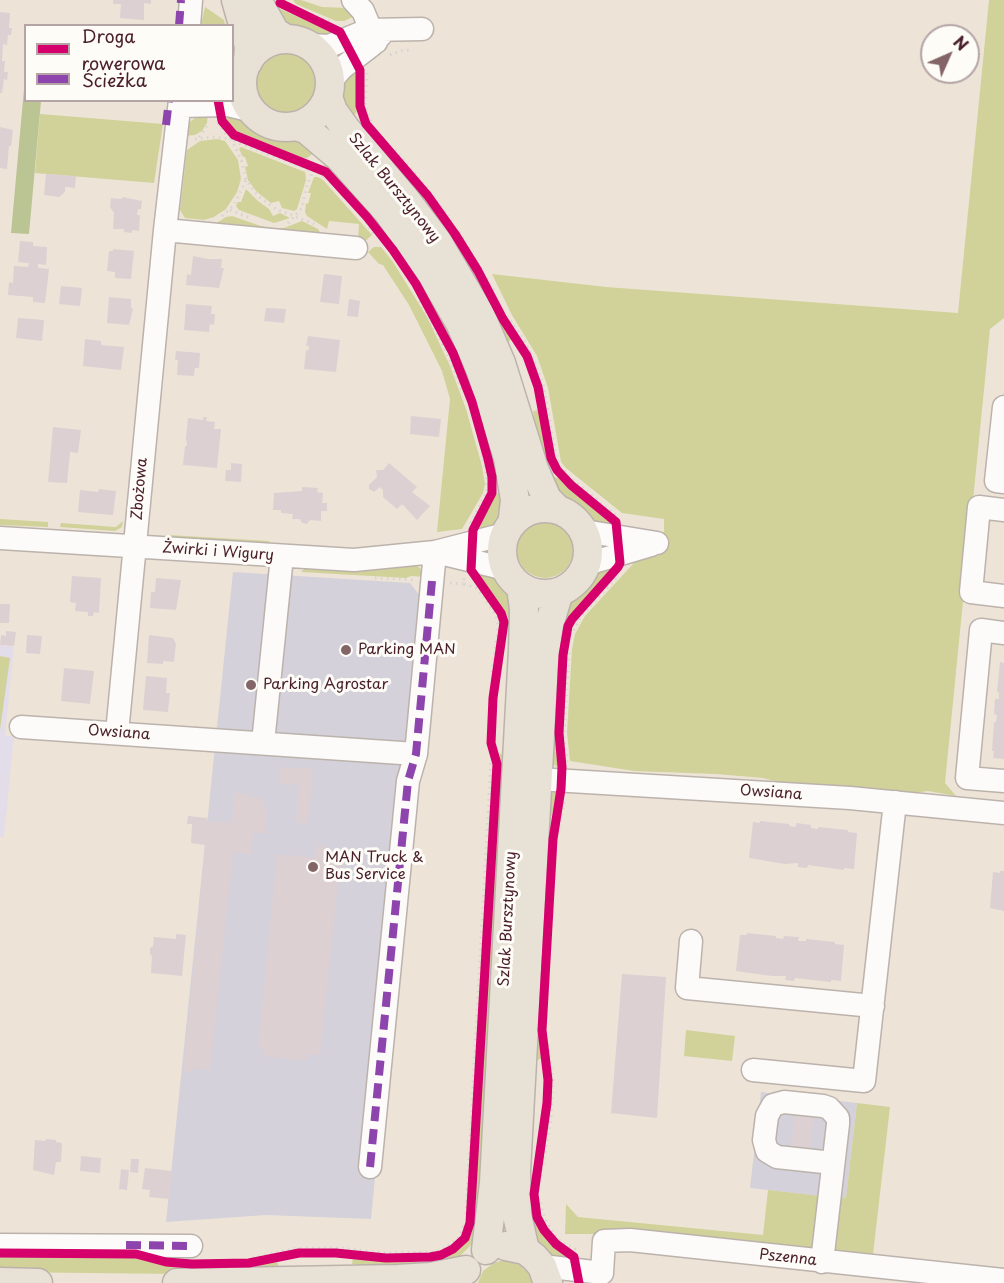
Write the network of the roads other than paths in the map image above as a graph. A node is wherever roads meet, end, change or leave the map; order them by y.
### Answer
1 (191, 0) edge
2 (236, 0) edge
3 (257, 0) edge
4 (353, 0) edge
5 (189, 24) edge
6 (416, 36) road end
7 (378, 38) junction
8 (297, 42) junction
9 (356, 58) junction
10 (242, 69) edge
11 (329, 90) junction
12 (180, 103) edge
13 (253, 111) junction
14 (294, 126) junction
15 (342, 141) junction
16 (164, 238) junction
17 (356, 248) road end
18 (1004, 407) edge
19 (525, 480) junction
20 (1004, 482) edge
21 (558, 510) junction
22 (1004, 510) edge
23 (508, 529) junction
24 (584, 531) junction
25 (0, 538) edge
26 (471, 544) junction
27 (135, 546) junction
28 (435, 552) junction
29 (282, 556) junction
30 (587, 564) junction
31 (513, 578) junction
32 (559, 592) junction
33 (1004, 596) edge
34 (1004, 633) edge
35 (21, 727) dead end
36 (117, 733) junction
37 (263, 743) junction
38 (416, 754) junction
39 (558, 780) junction
40 (1004, 781) edge
41 (895, 802) junction
42 (1004, 813) edge
43 (691, 941) dead end
44 (873, 1006) junction
45 (753, 1070) dead end
46 (833, 1163) dead end
47 (370, 1167) dead end
48 (0, 1245) edge
49 (191, 1246) dead end
50 (822, 1262) junction
51 (538, 1266) edge
52 (472, 1268) edge
53 (586, 1270) edge
54 (1004, 1280) edge
55 (0, 1282) edge
56 (38, 1283) edge
57 (177, 1283) edge

1 - 5 street
2 - 10 main road
3 - 8 main road
4 - 7 street
6 - 7 street
7 - 9 street
8 - 9 street
8 - 10 main road
8 - 11 main road
9 - 11 street
10 - 13 main road
11 - 14 main road
11 - 15 main road, Szlak Bursztynowy
12 - 13 street
12 - 16 street, Zbożowa
13 - 14 main road
14 - 15 main road, Szlak Bursztynowy
15 - 19 main road, Szlak Bursztynowy
16 - 17 street
16 - 27 street, Zbożowa
18 - 20 street
19 - 21 main road, Szlak Bursztynowy
19 - 23 main road, Szlak Bursztynowy
21 - 23 main road
21 - 24 main road
22 - 33 street
23 - 26 street, Żwirki i Wigury
23 - 31 main road
24 - 30 main road
24 - 30 street
25 - 27 street, Żwirki i Wigury
26 - 28 street, Żwirki i Wigury
26 - 31 street, Żwirki i Wigury
27 - 29 street, Żwirki i Wigury
27 - 36 street, Zbożowa
28 - 29 street, Żwirki i Wigury
28 - 38 street
29 - 37 street
30 - 32 main road
31 - 32 main road
31 - 52 main road, Szlak Bursztynowy
32 - 39 main road, Szlak Bursztynowy
34 - 40 street
35 - 36 street, Owsiana
36 - 37 street, Owsiana
37 - 38 street, Owsiana
38 - 47 street
39 - 41 street, Owsiana
39 - 51 main road, Szlak Bursztynowy
41 - 42 street, Owsiana
41 - 44 street
43 - 44 street
44 - 45 street
46 - 50 street
48 - 49 street
50 - 53 street, Pszenna
50 - 54 street, Pszenna
51 - 52 main road
51 - 53 street
52 - 57 main road
55 - 56 main road

